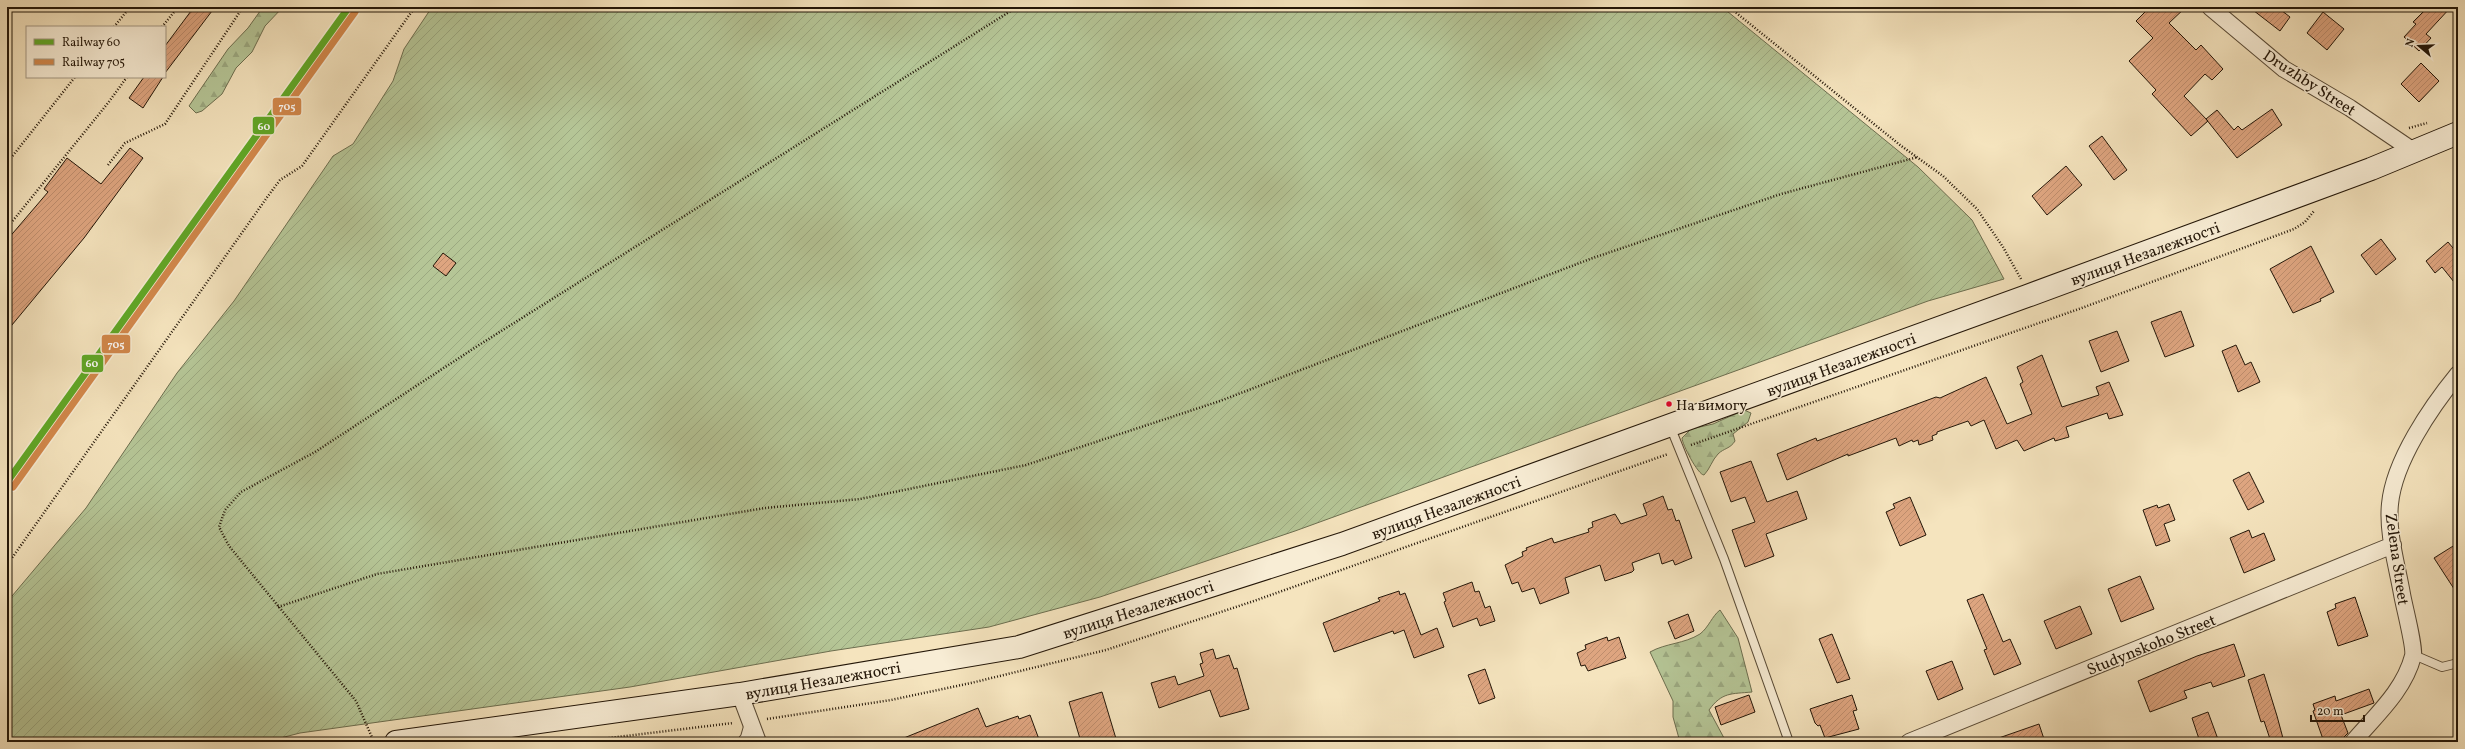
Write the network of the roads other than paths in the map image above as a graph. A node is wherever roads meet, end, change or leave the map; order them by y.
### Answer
1 (2210, 7) edge
2 (2458, 133) edge
3 (2415, 152) junction
4 (2458, 374) edge
5 (1669, 425) junction
6 (2393, 545) junction
7 (2414, 655) junction
8 (2458, 663) edge
9 (740, 694) junction
10 (749, 721) junction
11 (396, 742) edge
12 (741, 742) edge
13 (758, 742) edge
14 (1788, 742) edge
15 (1909, 742) edge
16 (2352, 742) edge

1 - 3 street, Druzhby Street
2 - 3 street, вулиця Незалежності
3 - 5 street, вулиця Незалежності
4 - 6 street, Zelena Street
5 - 9 street, вулиця Незалежності
5 - 14 lane
6 - 7 street, Zelena Street
6 - 15 street, Studynskoho Street
7 - 8 lane
7 - 16 street
9 - 10 street
9 - 11 street, вулиця Незалежності
10 - 12 lane
10 - 13 street

